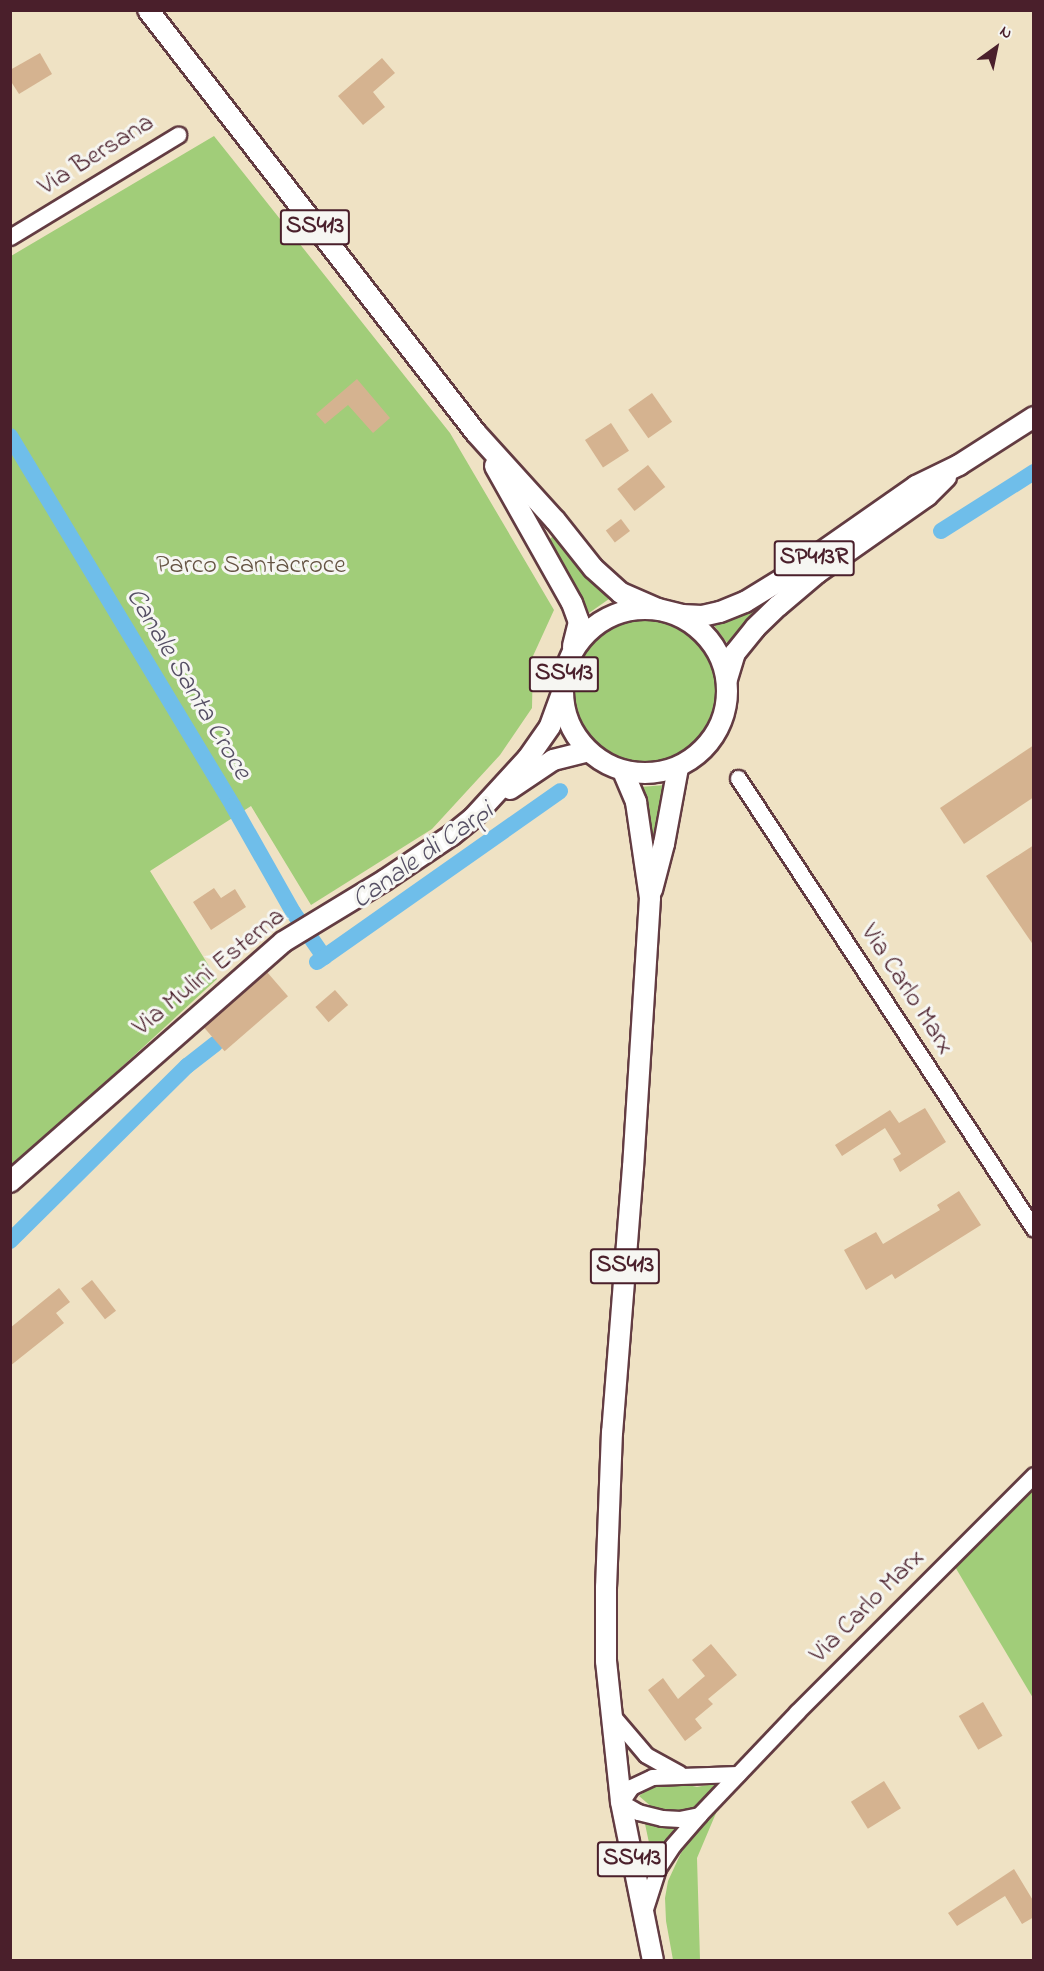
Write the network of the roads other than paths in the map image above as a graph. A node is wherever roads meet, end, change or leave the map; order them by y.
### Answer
1 (148, 10) edge
2 (178, 135) dead end
3 (10, 237) edge
4 (1034, 417) edge
5 (476, 433) junction
6 (959, 465) junction
7 (658, 609) junction
8 (569, 657) junction
9 (727, 682) junction
10 (562, 693) junction
11 (588, 751) junction
12 (678, 768) junction
13 (623, 771) junction
14 (738, 778) dead end
15 (488, 804) junction
16 (650, 898) junction
17 (10, 1182) edge
18 (1034, 1229) edge
19 (1034, 1475) edge
20 (610, 1712) junction
21 (738, 1774) junction
22 (684, 1776) junction
23 (621, 1802) junction
24 (699, 1815) junction
25 (643, 1915) junction
26 (653, 1960) edge

1 - 5 main road, SS413
2 - 3 street, Via Bersana
4 - 6 main road, SP413R
5 - 7 main road, SS413
5 - 8 main road, SS413
6 - 7 main road, SP413R
6 - 9 main road, SP413R
7 - 8 main road, SS413
7 - 9 main road, SS413
8 - 10 main road, SS413
9 - 12 main road, SS413
10 - 11 main road, SS413
10 - 15 main road, Via Mulini Esterna
11 - 13 main road, SS413
11 - 15 main road, Via Mulini Esterna
12 - 13 main road, SS413
12 - 16 main road, SS413
13 - 16 main road, SS413
14 - 18 street, Via Carlo Marx
15 - 17 main road, Via Mulini Esterna
16 - 20 main road, SS413
19 - 21 street, Via Carlo Marx
20 - 22 street
20 - 23 main road, SS413
21 - 22 street
21 - 24 street, Via Carlo Marx
22 - 23 street
23 - 24 street
23 - 25 main road, SS413
24 - 25 street, Via Carlo Marx
25 - 26 main road, SS413

